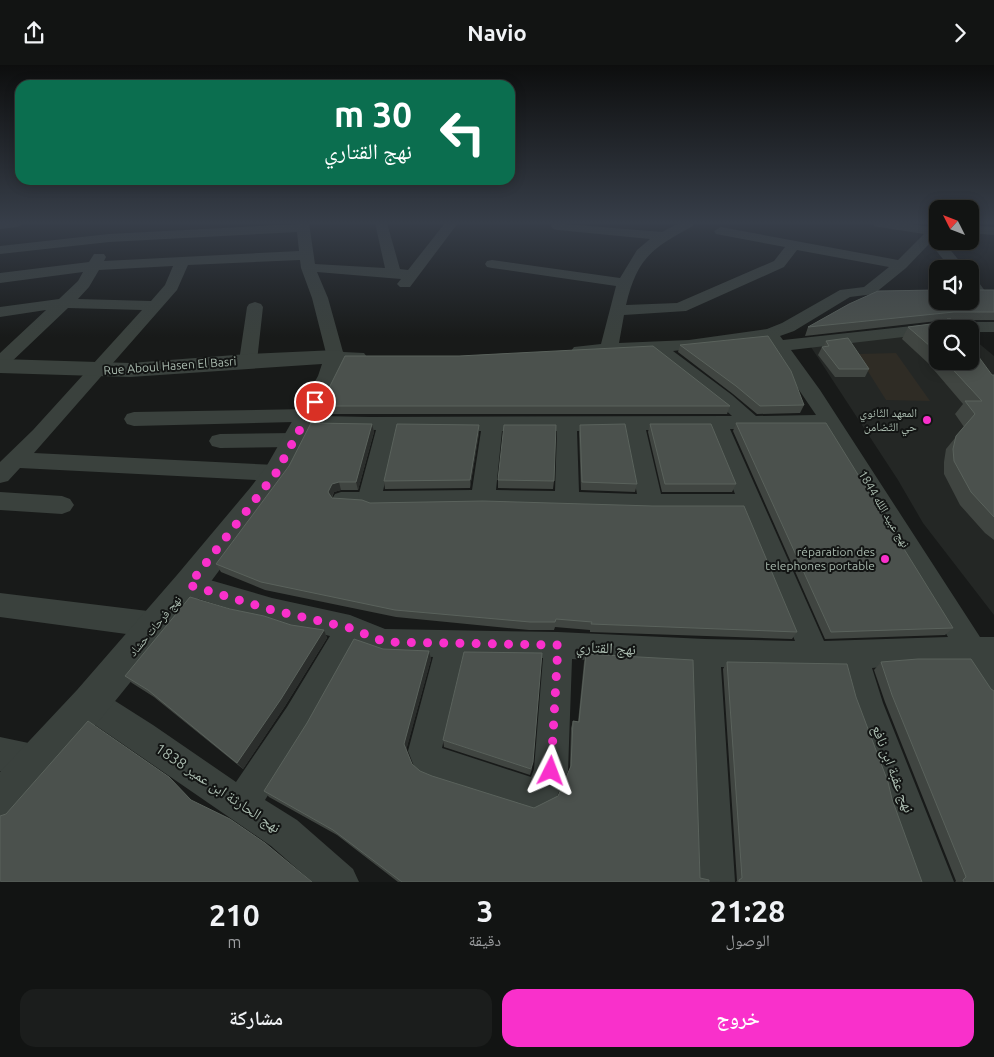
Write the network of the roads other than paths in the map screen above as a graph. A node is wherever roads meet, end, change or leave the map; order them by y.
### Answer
1 (96, 261) edge
2 (390, 261) edge
3 (423, 261) edge
4 (637, 261) edge
5 (783, 261) edge
6 (879, 261) edge
7 (905, 261) edge
8 (307, 262) junction
9 (182, 263) junction
10 (492, 264) dead end
11 (901, 265) junction
12 (93, 266) junction
13 (393, 272) junction
14 (0, 278) edge
15 (624, 283) junction
16 (868, 291) junction
17 (888, 291) edge
18 (65, 303) junction
19 (155, 306) junction
20 (255, 307) dead end
21 (618, 310) junction
22 (0, 311) edge
23 (994, 327) edge
24 (775, 340) junction
25 (656, 346) junction
26 (609, 349) junction
27 (563, 352) edge
28 (336, 357) junction
29 (374, 357) edge
30 (248, 361) junction
31 (1, 363) edge
32 (98, 371) junction
33 (134, 419) dead end
34 (750, 422) junction
35 (829, 422) junction
36 (717, 423) junction
37 (388, 424) junction
38 (567, 424) junction
39 (492, 425) junction
40 (634, 425) junction
41 (302, 426) junction
42 (220, 441) dead end
43 (16, 460) junction
44 (276, 473) junction
45 (0, 475) edge
46 (483, 498) junction
47 (341, 499) edge
48 (370, 499) junction
49 (567, 500) junction
50 (0, 501) edge
51 (652, 503) junction
52 (750, 503) junction
53 (62, 505) dead end
54 (189, 585) junction
55 (0, 605) edge
56 (156, 625) junction
57 (350, 628) junction
58 (452, 644) junction
59 (558, 645) junction
60 (982, 650) edge
61 (705, 653) junction
62 (815, 655) junction
63 (853, 655) junction
64 (994, 685) edge
65 (90, 703) junction
66 (0, 753) edge
67 (38, 762) junction
68 (0, 803) edge
69 (242, 804) junction
70 (340, 882) edge
71 (716, 882) edge
72 (935, 882) edge

1 - 12 street
2 - 13 street
3 - 13 street
4 - 15 street
5 - 21 street
6 - 11 street
7 - 11 street
8 - 9 street
8 - 13 street
8 - 28 street
9 - 12 street
9 - 19 street
10 - 15 street
11 - 16 street
12 - 14 street
12 - 18 street
15 - 21 street
16 - 17 street
16 - 24 street
18 - 19 street
18 - 22 street
18 - 31 street
19 - 32 street
20 - 30 street
21 - 26 street
23 - 24 street
24 - 25 street
24 - 35 street, نهج عبيد اللله 1844
25 - 26 street
25 - 34 street
26 - 27 street
28 - 29 street
28 - 30 street, Rue Aboul Hasen El Basri
28 - 41 street, نهج فرحات حشاد
30 - 32 street, Rue Aboul Hasen El Basri
31 - 32 street, Rue Aboul Hasen El Basri
32 - 43 street
33 - 41 street
34 - 35 street
34 - 36 street
35 - 60 street, نهج عبيد اللله 1844
36 - 40 street
36 - 52 street
37 - 39 street
37 - 41 street
37 - 48 street
38 - 39 street
38 - 40 street
38 - 49 street
39 - 46 street
40 - 51 street
41 - 42 street
41 - 44 street, نهج فرحات حشاد
43 - 44 street
43 - 45 street
44 - 54 street, نهج فرحات حشاد
46 - 48 street
46 - 49 street
47 - 48 street
49 - 51 street
50 - 53 street
51 - 52 street
52 - 62 street
54 - 56 street, نهج فرحات حشاد
54 - 57 street, نهج القتاري
55 - 56 street
56 - 65 street, نهج فرحات حشاد
57 - 58 street, نهج القتاري
57 - 69 street
58 - 59 street, نهج القتاري
58 - 59 street
59 - 61 street, نهج القتاري
60 - 63 street, نهج القتاري
60 - 64 street, نهج عبيد اللله 1844
61 - 62 street, نهج القتاري
61 - 71 street
62 - 63 street, نهج القتاري
63 - 72 street, نهج عقبة ابن نافع
65 - 67 street, نهج فرحات حشاد
65 - 69 street, نهج الحارثة ابن عمير 1838
66 - 67 street
67 - 68 street, نهج فرحات حشاد
69 - 70 street, نهج الحارثة ابن عمير 1838

